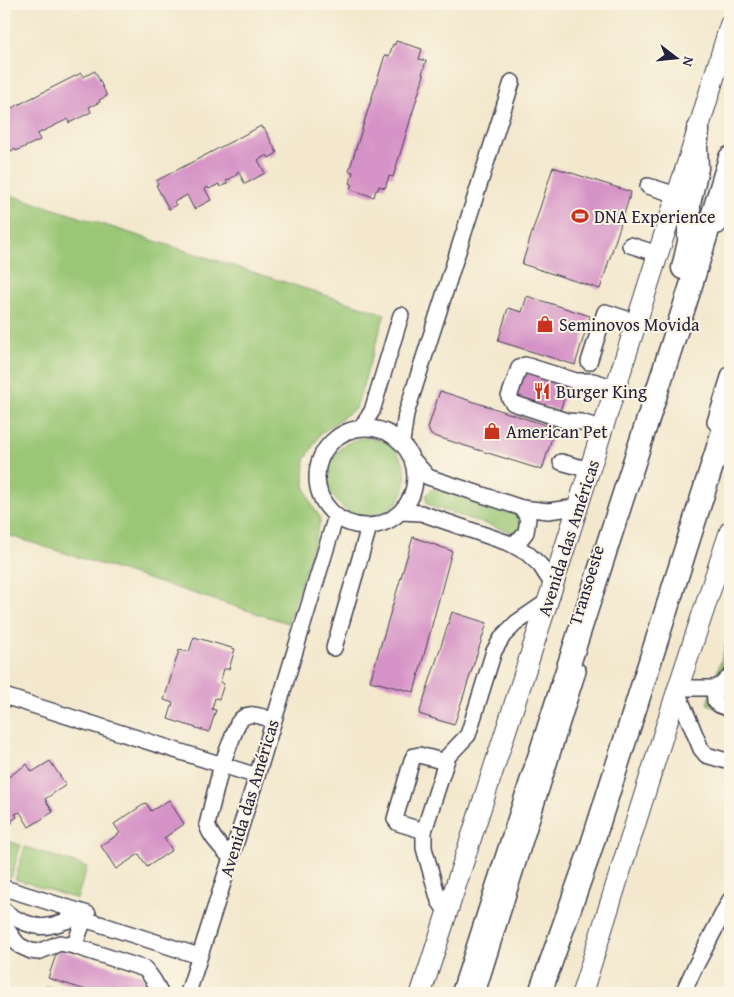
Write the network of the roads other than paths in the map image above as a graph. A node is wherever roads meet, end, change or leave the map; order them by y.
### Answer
1 (730, 25) edge
2 (512, 82) dead end
3 (698, 130) junction
4 (730, 158) edge
5 (648, 186) dead end
6 (730, 188) edge
7 (677, 194) junction
8 (730, 212) edge
9 (718, 226) junction
10 (630, 245) dead end
11 (658, 254) junction
12 (688, 295) junction
13 (401, 315) dead end
14 (636, 322) junction
15 (589, 362) dead end
16 (730, 374) edge
17 (616, 388) junction
18 (730, 408) edge
19 (361, 428) junction
20 (603, 429) junction
21 (402, 442) junction
22 (730, 447) edge
23 (413, 460) junction
24 (562, 462) dead end
25 (590, 470) junction
26 (578, 507) junction
27 (522, 508) junction
28 (401, 512) junction
29 (336, 516) junction
30 (369, 527) junction
31 (693, 528) junction
32 (730, 535) edge
33 (511, 544) junction
34 (725, 565) edge
35 (551, 594) junction
36 (334, 648) dead end
37 (730, 676) edge
38 (714, 688) junction
39 (677, 690) junction
40 (4, 696) edge
41 (730, 709) edge
42 (273, 720) junction
43 (446, 762) junction
44 (730, 762) edge
45 (222, 764) junction
46 (257, 776) junction
47 (424, 831) junction
48 (231, 858) junction
49 (4, 888) edge
50 (730, 900) edge
51 (4, 910) edge
52 (447, 912) junction
53 (4, 924) edge
54 (82, 925) junction
55 (74, 946) junction
56 (199, 957) junction
57 (160, 993) edge
58 (188, 993) edge
59 (421, 993) edge
60 (463, 993) edge
61 (477, 993) edge
62 (528, 993) edge
63 (540, 993) edge
64 (582, 993) edge
65 (683, 993) edge

1 - 3 main road, Avenida das Américas
2 - 21 street
3 - 7 main road, Avenida das Américas
3 - 12 highway
4 - 12 highway
5 - 7 street
6 - 9 street, Transoeste
7 - 11 main road, Avenida das Américas
8 - 9 street
9 - 61 street, Transoeste
10 - 11 street
11 - 14 main road, Avenida das Américas
12 - 60 highway
13 - 19 street
14 - 15 street
14 - 17 main road, Avenida das Américas
16 - 62 street
17 - 20 main road, Avenida das Américas
17 - 20 street
18 - 31 highway
19 - 21 street
19 - 29 street
20 - 25 main road, Avenida das Américas
21 - 23 street
22 - 31 highway
23 - 27 street
23 - 28 street
24 - 25 street
25 - 26 main road, Avenida das Américas
26 - 27 street
26 - 35 main road, Avenida das Américas
27 - 33 street
28 - 30 street
28 - 33 street
29 - 30 street
29 - 42 street, Avenida das Américas
30 - 36 street
31 - 63 highway
32 - 34 main road
33 - 35 street
34 - 39 main road
35 - 43 street
35 - 52 main road, Avenida das Américas
37 - 38 street
38 - 39 street
38 - 41 street
39 - 44 street
39 - 64 main road
40 - 45 street
42 - 45 street
42 - 46 street, Avenida das Américas
43 - 47 street
43 - 47 street
45 - 46 street
45 - 48 street
46 - 48 street, Avenida das Américas
47 - 52 street
48 - 56 street, Avenida das Américas
49 - 56 street
50 - 65 street
51 - 56 street
52 - 59 main road, Avenida das Américas
53 - 54 street
53 - 55 street
54 - 55 street
54 - 56 street
55 - 57 street
56 - 58 street, Avenida das Américas

